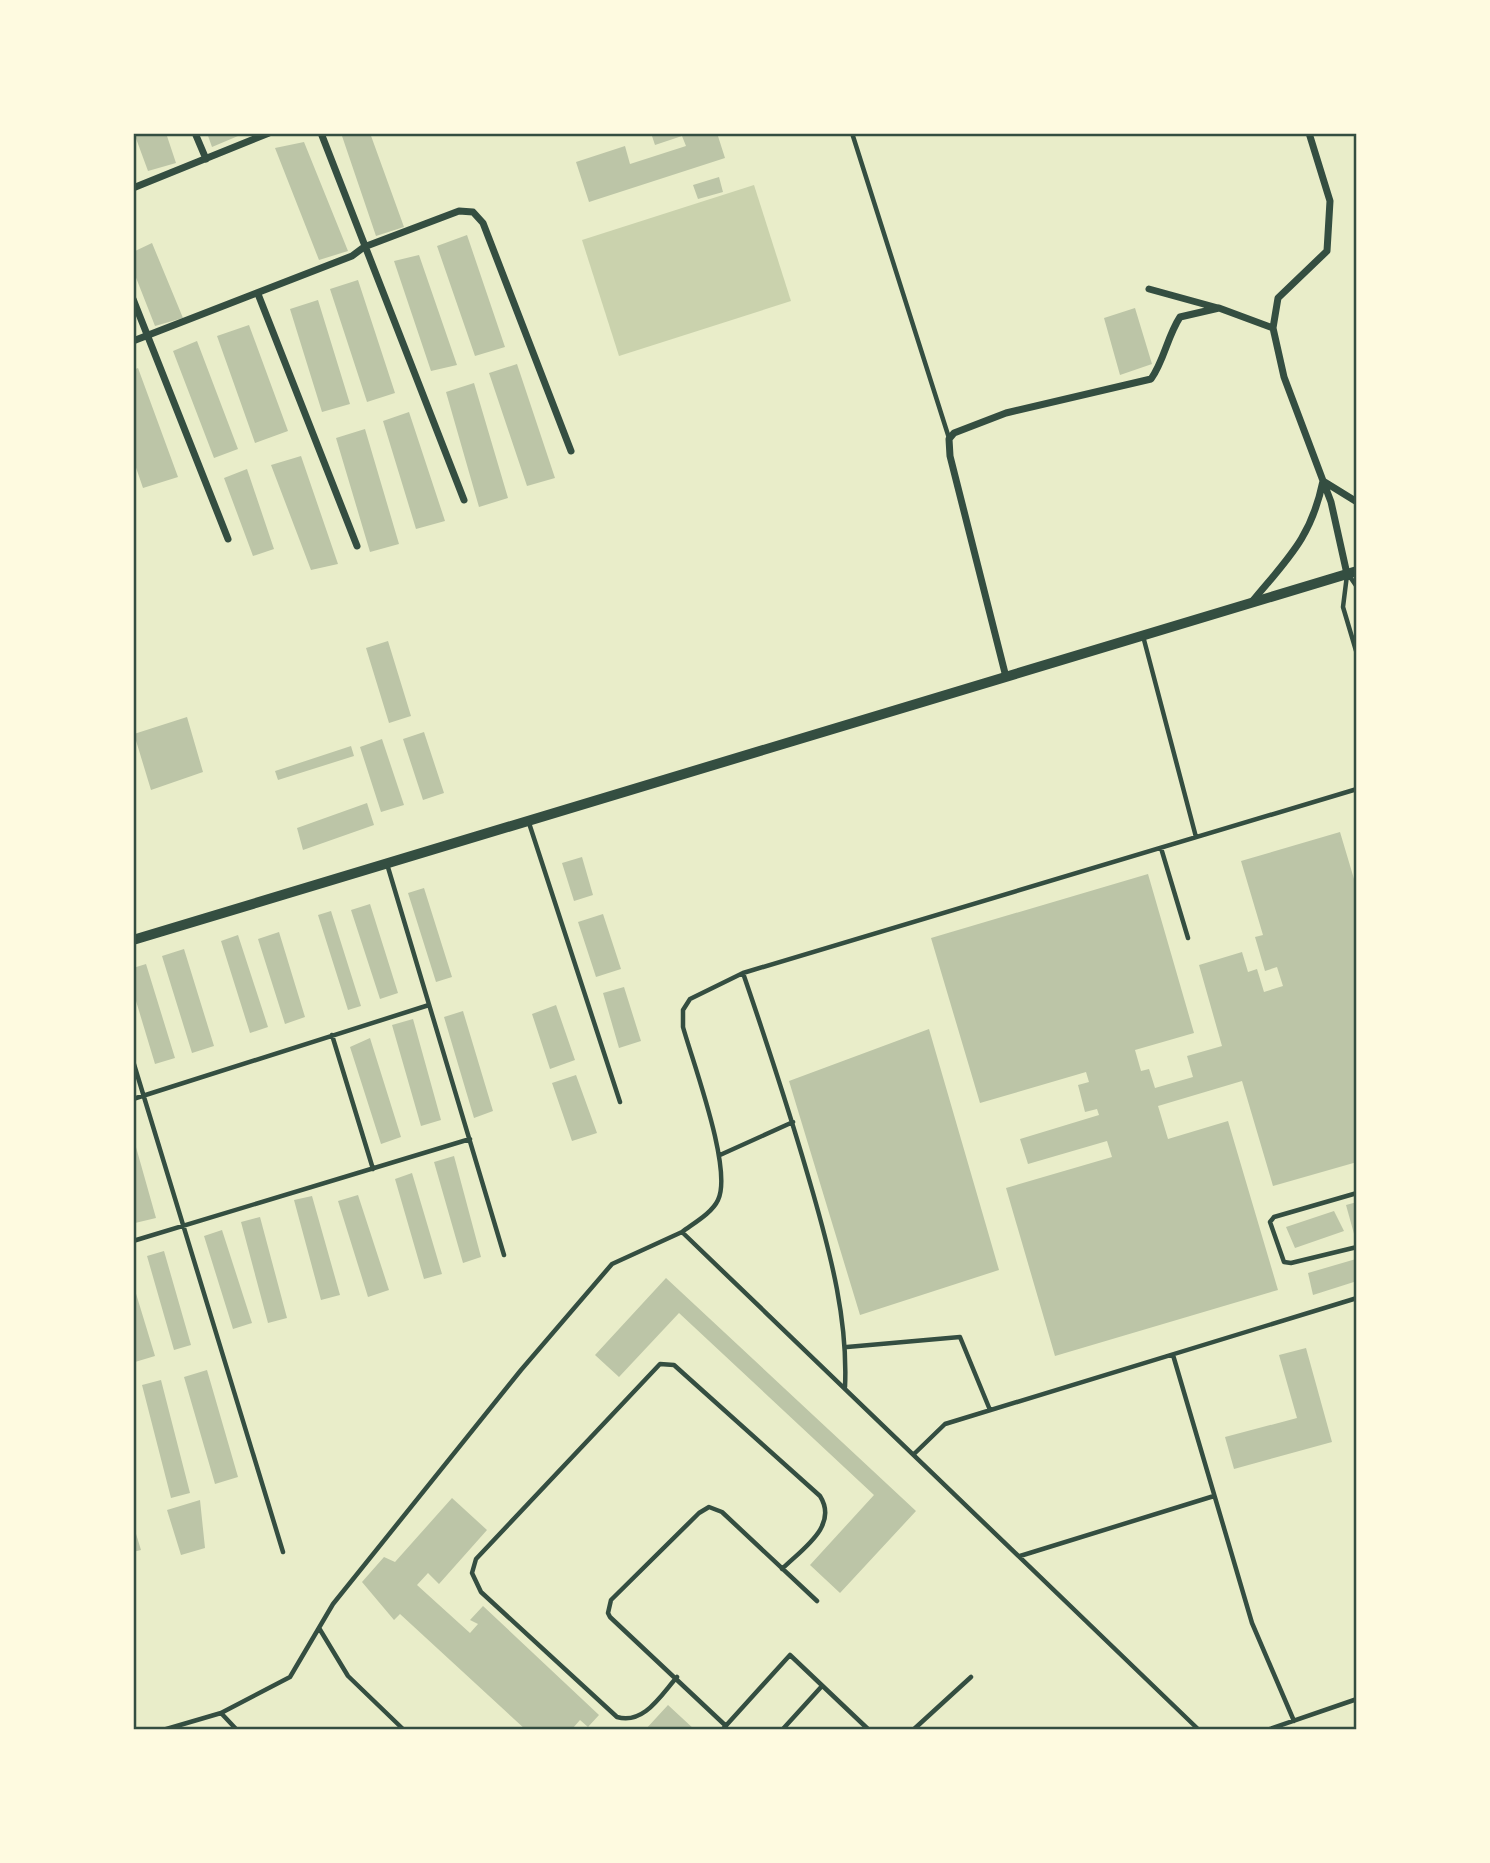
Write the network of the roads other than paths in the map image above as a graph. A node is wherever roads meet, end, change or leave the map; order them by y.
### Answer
1 (195, 133) edge
2 (269, 133) edge
3 (321, 133) edge
4 (852, 133) edge
5 (1309, 133) edge
6 (206, 159) junction
7 (133, 188) edge
8 (364, 247) junction
9 (1149, 289) dead end
10 (258, 294) junction
11 (133, 299) edge
12 (1219, 308) junction
13 (1273, 328) junction
14 (148, 335) junction
15 (133, 341) edge
16 (950, 439) junction
17 (571, 451) dead end
18 (1324, 481) junction
19 (464, 500) dead end
20 (1357, 502) edge
21 (228, 539) dead end
22 (357, 546) dead end
23 (1352, 573) edge
24 (1357, 587) edge
25 (1250, 603) junction
26 (1143, 635) junction
27 (1357, 654) edge
28 (1006, 677) junction
29 (1357, 789) edge
30 (529, 821) junction
31 (1196, 837) junction
32 (1161, 848) junction
33 (387, 864) junction
34 (1188, 938) dead end
35 (133, 940) edge
36 (743, 973) junction
37 (429, 1004) junction
38 (332, 1035) junction
39 (133, 1061) edge
40 (144, 1095) junction
41 (133, 1099) edge
42 (620, 1102) dead end
43 (793, 1122) junction
44 (470, 1139) junction
45 (720, 1155) junction
46 (373, 1169) junction
47 (1357, 1194) edge
48 (184, 1228) junction
49 (682, 1232) junction
50 (133, 1241) edge
51 (1357, 1247) edge
52 (504, 1255) dead end
53 (1357, 1298) edge
54 (847, 1347) junction
55 (1172, 1355) junction
56 (845, 1387) junction
57 (990, 1410) junction
58 (914, 1454) junction
59 (1214, 1496) junction
60 (283, 1552) dead end
61 (1020, 1556) junction
62 (782, 1569) junction
63 (817, 1601) dead end
64 (319, 1628) junction
65 (677, 1677) junction
66 (971, 1677) dead end
67 (822, 1686) junction
68 (1357, 1699) edge
69 (221, 1713) junction
70 (1294, 1721) junction
71 (724, 1728) edge
72 (163, 1730) edge
73 (237, 1730) edge
74 (404, 1730) edge
75 (782, 1730) edge
76 (869, 1730) edge
77 (913, 1730) edge
78 (1199, 1730) edge
79 (1267, 1730) edge

1 - 6 street
2 - 6 street
3 - 8 street
4 - 16 lane
5 - 13 street
6 - 7 street
8 - 10 street
8 - 17 street
8 - 19 street
9 - 12 street
10 - 14 street
10 - 22 street
11 - 14 street
12 - 13 street
12 - 16 street
13 - 18 street
14 - 15 street
14 - 21 street
16 - 28 street
18 - 20 street
18 - 23 street
18 - 25 street
23 - 24 lane
23 - 25 street
23 - 27 lane
25 - 26 street
26 - 28 street
26 - 31 lane
28 - 30 street
29 - 31 lane
30 - 33 street
30 - 42 lane
31 - 32 lane
32 - 34 lane
32 - 36 lane
33 - 35 street
33 - 37 lane
36 - 43 lane
36 - 45 lane
37 - 38 lane
37 - 44 lane
38 - 40 lane
38 - 46 lane
39 - 40 lane
40 - 41 lane
40 - 48 lane
43 - 45 lane
43 - 54 lane
44 - 46 lane
44 - 52 lane
45 - 49 lane
46 - 48 lane
47 - 51 lane
48 - 50 lane
48 - 60 lane
49 - 56 lane
49 - 64 lane
53 - 55 lane
54 - 56 lane
54 - 57 lane
55 - 57 lane
55 - 59 lane
56 - 58 lane
57 - 58 lane
58 - 61 lane
59 - 61 lane
59 - 70 lane
61 - 78 lane
62 - 63 lane
62 - 65 lane
62 - 65 lane
64 - 69 lane
64 - 74 lane
65 - 71 lane
66 - 77 lane
67 - 71 lane
67 - 75 lane
67 - 76 lane
68 - 70 lane
69 - 72 lane
69 - 73 lane
70 - 79 lane

